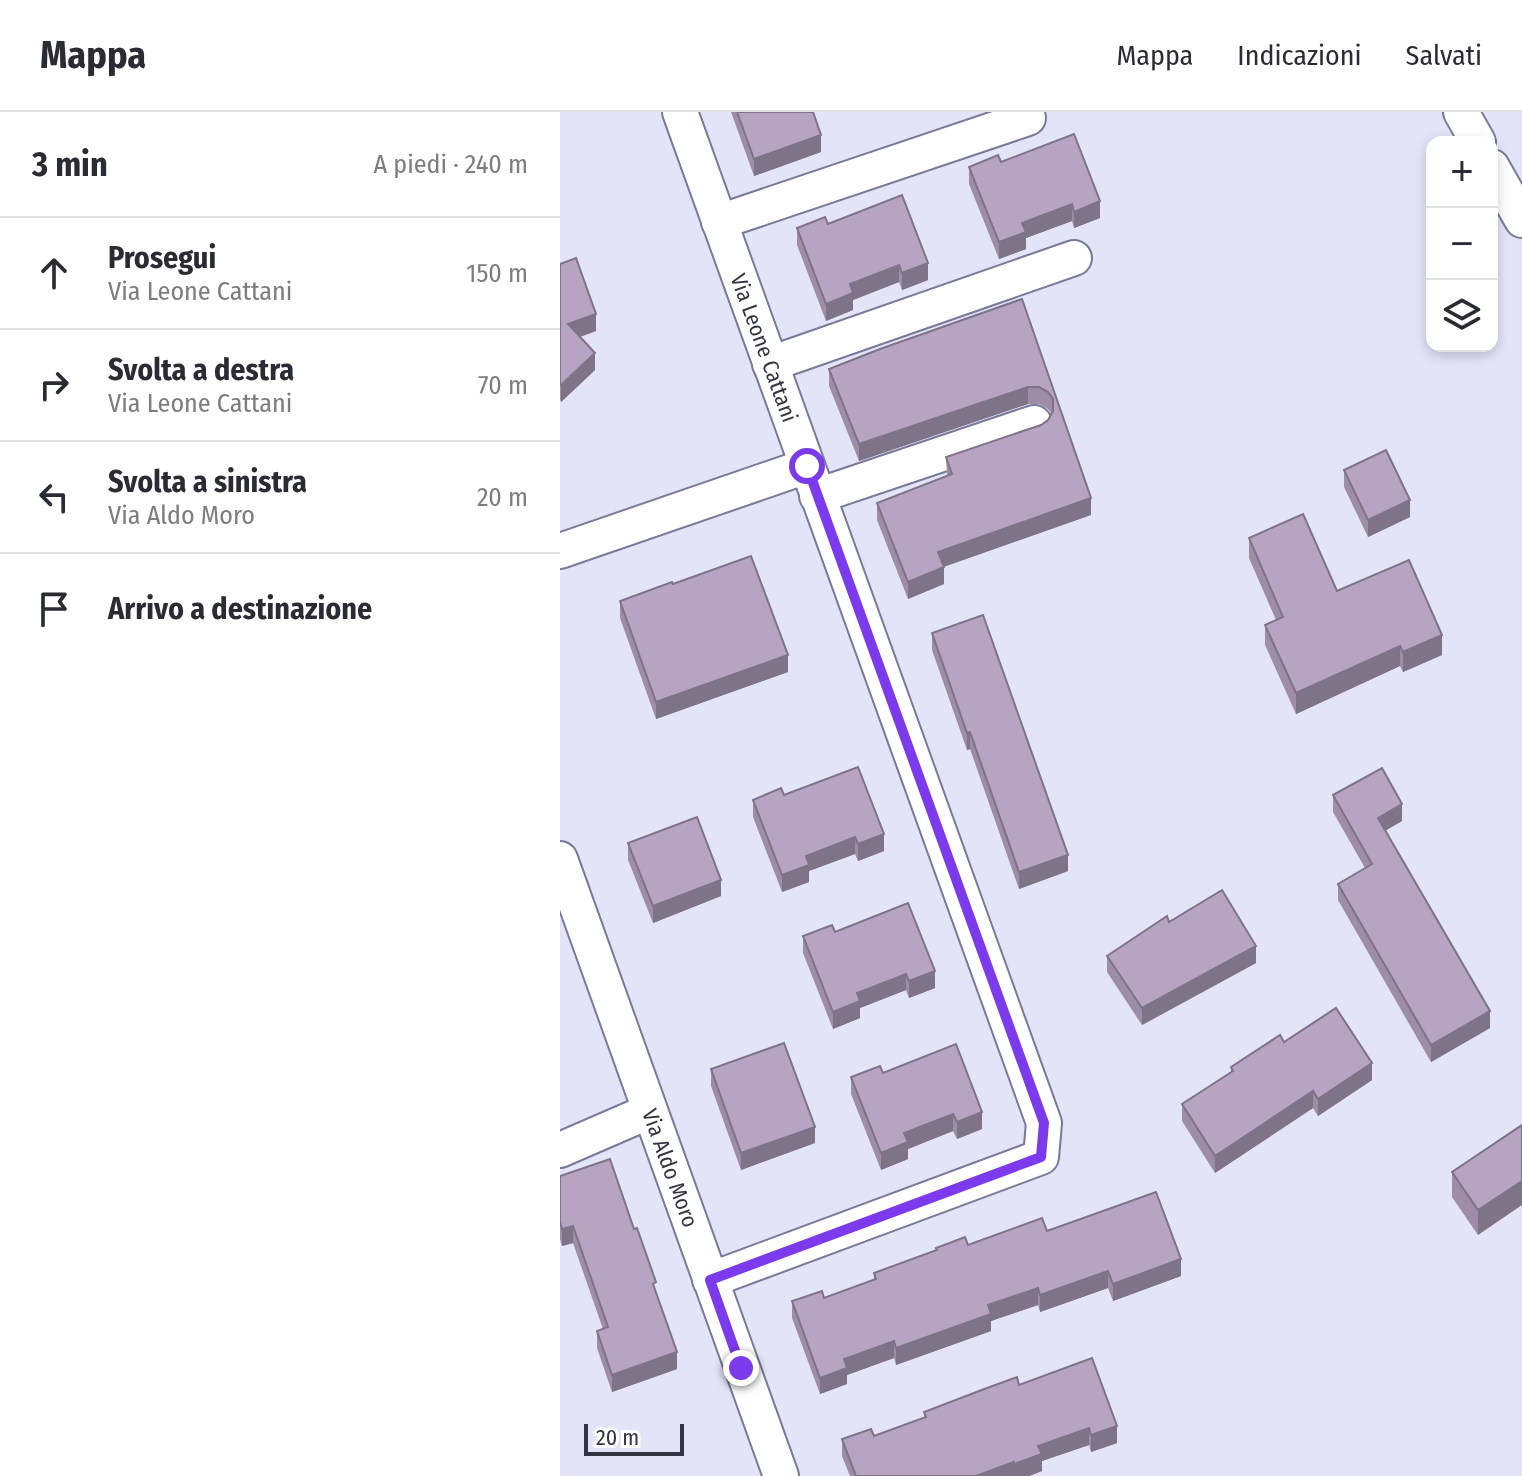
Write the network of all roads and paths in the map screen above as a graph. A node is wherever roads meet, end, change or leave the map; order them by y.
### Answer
1 (680, 112) edge
2 (1461, 112) edge
3 (1028, 118) dead end
4 (1475, 136) edge
5 (1498, 178) edge
6 (1522, 220) edge
7 (719, 222) junction
8 (1074, 258) dead end
9 (770, 364) junction
10 (1034, 423) dead end
11 (812, 481) junction
12 (560, 551) edge
13 (560, 859) edge
14 (650, 1111) junction
15 (560, 1150) edge
16 (710, 1280) junction
17 (781, 1476) edge

1 - 7 street, Via Leone Cattani
2 - 4 street
3 - 7 street
5 - 6 street
7 - 9 street, Via Leone Cattani
8 - 9 street
9 - 11 street, Via Leone Cattani
10 - 11 street
11 - 12 street
11 - 16 street, Via Leone Cattani
13 - 14 street, Via Aldo Moro
14 - 15 street
14 - 16 street, Via Aldo Moro
16 - 17 street, Via Aldo Moro

